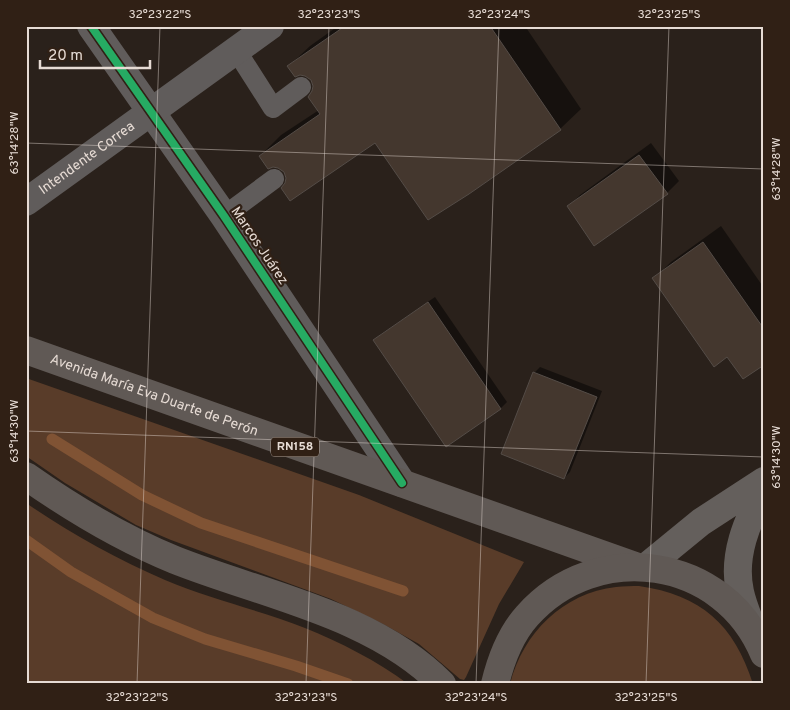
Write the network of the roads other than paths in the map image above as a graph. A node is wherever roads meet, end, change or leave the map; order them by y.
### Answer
1 (91, 26) edge
2 (270, 26) edge
3 (236, 50) junction
4 (301, 87) dead end
5 (152, 111) junction
6 (274, 179) dead end
7 (26, 202) edge
8 (224, 216) junction
9 (26, 350) edge
10 (26, 476) edge
11 (764, 481) edge
12 (402, 483) junction
13 (764, 490) edge
14 (641, 567) junction
15 (761, 646) edge
16 (442, 684) edge
17 (495, 684) edge

1 - 5 street, Marcos Juárez
2 - 3 street, Intendente Correa
3 - 4 lane
3 - 5 street, Intendente Correa
5 - 7 street, Intendente Correa
5 - 8 street, Marcos Juárez
6 - 8 lane
8 - 12 street, Marcos Juárez
9 - 12 highway, Avenida María Eva Duarte de Perón / RN158
10 - 16 highway
11 - 14 main road
12 - 14 highway, Avenida María Eva Duarte de Perón / RN158
13 - 15 main road
14 - 15 highway, RN158
14 - 17 highway, RN158

